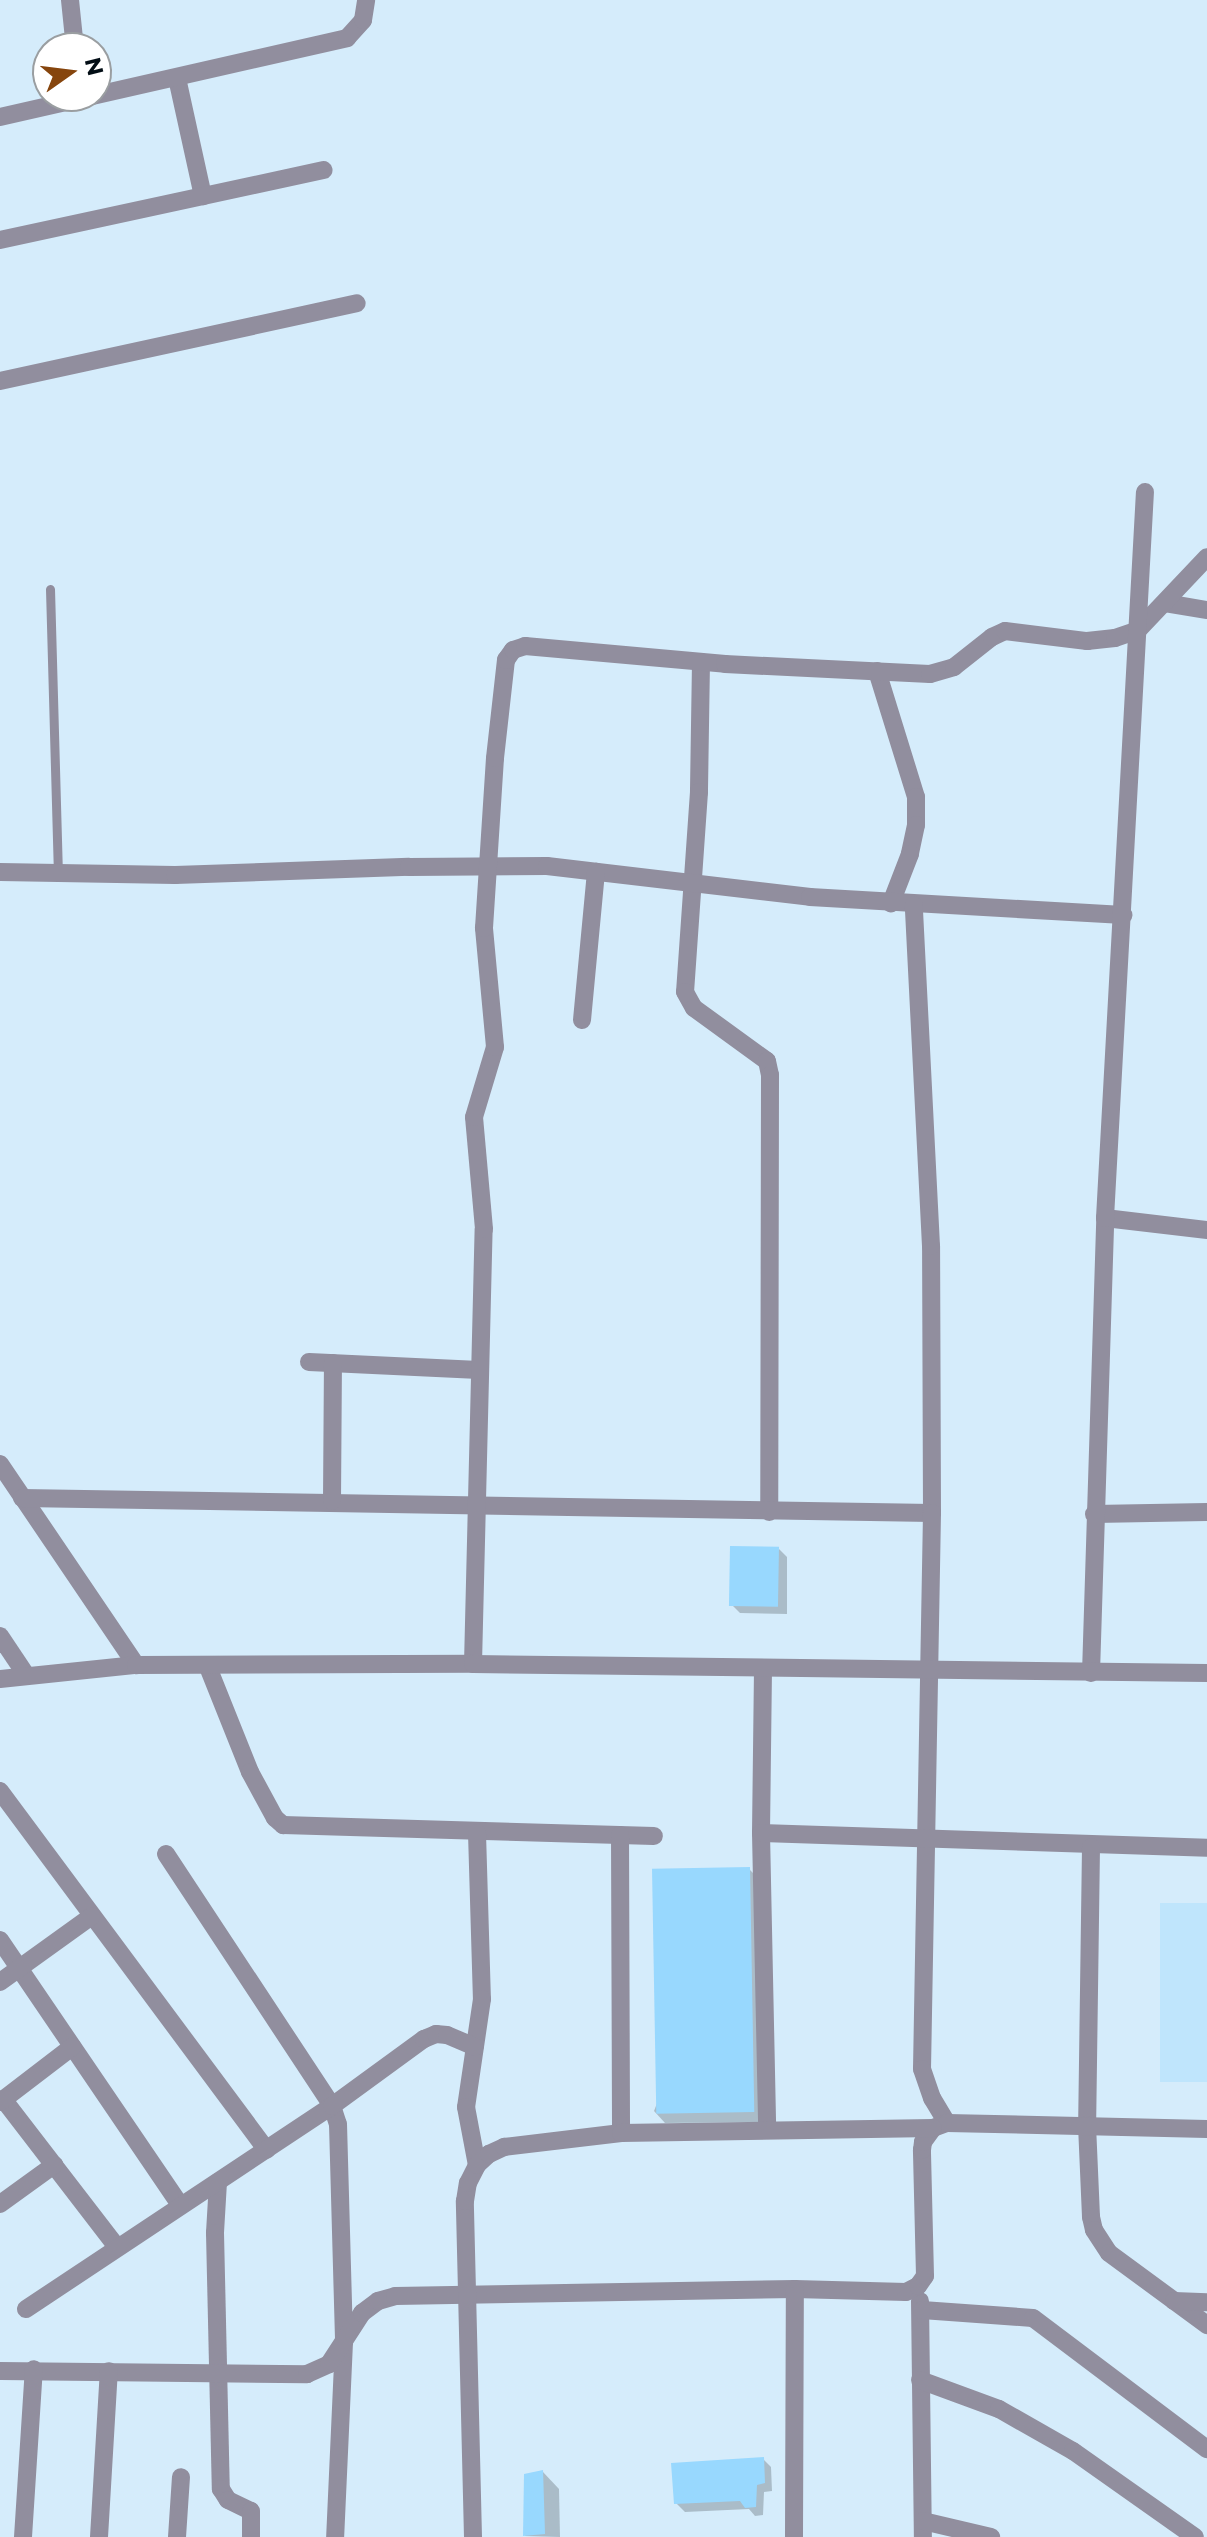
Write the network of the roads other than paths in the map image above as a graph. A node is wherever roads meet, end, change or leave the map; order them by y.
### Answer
1 (70, 0) edge
2 (366, 0) edge
3 (73, 32) edge
4 (177, 78) junction
5 (112, 91) edge
6 (32, 109) edge
7 (0, 117) edge
8 (324, 170) dead end
9 (203, 196) junction
10 (0, 240) edge
11 (357, 303) dead end
12 (0, 381) edge
13 (1145, 492) dead end
14 (1207, 557) edge
15 (50, 589) dead end
16 (1165, 603) junction
17 (1207, 610) edge
18 (1138, 630) junction
19 (701, 662) junction
20 (877, 671) junction
21 (488, 867) junction
22 (0, 872) edge
23 (596, 872) junction
24 (58, 873) junction
25 (691, 882) junction
26 (891, 903) junction
27 (914, 905) junction
28 (1123, 915) junction
29 (582, 1020) dead end
30 (1105, 1218) junction
31 (1207, 1230) edge
32 (309, 1362) dead end
33 (333, 1363) junction
34 (479, 1370) junction
35 (0, 1464) edge
36 (22, 1498) junction
37 (332, 1501) junction
38 (474, 1503) junction
39 (769, 1512) junction
40 (1207, 1512) edge
41 (932, 1513) junction
42 (1094, 1514) junction
43 (0, 1636) edge
44 (473, 1664) junction
45 (136, 1665) junction
46 (208, 1667) junction
47 (763, 1669) junction
48 (928, 1670) junction
49 (1091, 1673) junction
50 (1207, 1673) edge
51 (26, 1675) junction
52 (0, 1679) edge
53 (0, 1791) edge
54 (477, 1833) junction
55 (761, 1833) junction
56 (620, 1835) junction
57 (654, 1836) dead end
58 (928, 1837) junction
59 (1091, 1847) junction
60 (1207, 1848) edge
61 (166, 1854) dead end
62 (92, 1916) junction
63 (0, 1940) edge
64 (19, 1969) junction
65 (0, 1982) edge
66 (72, 2047) junction
67 (475, 2047) junction
68 (2, 2100) edge
69 (332, 2106) junction
70 (1087, 2125) junction
71 (940, 2126) junction
72 (1207, 2129) edge
73 (767, 2130) junction
74 (621, 2133) junction
75 (267, 2150) junction
76 (54, 2165) junction
77 (477, 2165) junction
78 (218, 2182) junction
79 (0, 2204) edge
80 (180, 2205) junction
81 (117, 2247) junction
82 (918, 2286) junction
83 (795, 2289) junction
84 (469, 2293) junction
85 (1174, 2301) junction
86 (1207, 2302) edge
87 (26, 2309) dead end
88 (922, 2310) junction
89 (1207, 2325) edge
90 (344, 2342) junction
91 (34, 2369) junction
92 (0, 2371) edge
93 (109, 2371) junction
94 (219, 2373) junction
95 (920, 2380) junction
96 (1207, 2449) edge
97 (181, 2477) dead end
98 (923, 2529) edge
99 (23, 2537) edge
100 (99, 2537) edge
101 (177, 2537) edge
102 (251, 2537) edge
103 (335, 2537) edge
104 (473, 2537) edge
105 (794, 2537) edge
106 (991, 2537) edge
107 (1195, 2537) edge

1 - 3 street
2 - 4 street
4 - 5 street
4 - 9 street
6 - 7 street
8 - 9 street
9 - 10 street
11 - 12 street
13 - 18 street
14 - 16 street
15 - 24 lane
16 - 17 street
16 - 18 street
18 - 20 street
18 - 28 street
19 - 20 street
19 - 21 street
19 - 25 street
20 - 26 street
21 - 23 street
21 - 24 street
21 - 34 street
22 - 24 street
23 - 25 street
23 - 29 street
25 - 26 street
25 - 39 street
26 - 27 street
27 - 28 street
27 - 41 street
28 - 30 street
30 - 31 street
30 - 42 street
32 - 33 street
33 - 34 street
33 - 37 street
34 - 38 street
35 - 36 street
36 - 37 street
36 - 45 street
37 - 38 street
38 - 39 street
38 - 44 street
39 - 41 street
40 - 42 street
41 - 48 street
42 - 49 street
43 - 51 street
44 - 46 street
44 - 47 street
45 - 46 street
45 - 51 street
46 - 54 street
47 - 48 street
47 - 55 street
48 - 49 street
48 - 58 street
49 - 50 street
51 - 52 street
53 - 62 street
54 - 56 street
54 - 67 street
55 - 58 street
55 - 73 street
56 - 57 street
56 - 74 street
58 - 59 street
58 - 71 street
59 - 60 street
59 - 70 street
61 - 69 street
62 - 64 street
62 - 75 street
63 - 64 street
64 - 65 street
64 - 66 street
66 - 68 street
66 - 80 street
67 - 69 street
67 - 77 street
68 - 76 street
69 - 75 street
69 - 90 street
70 - 71 street
70 - 72 street
70 - 85 street
71 - 73 street
71 - 82 street
73 - 74 street
74 - 77 street
75 - 78 street
76 - 79 street
76 - 81 street
77 - 84 street
78 - 80 street
78 - 94 street
80 - 81 street
81 - 87 street
82 - 83 street
82 - 88 street
83 - 84 street
83 - 105 street
84 - 90 street
84 - 104 street
85 - 86 street
85 - 89 street
88 - 95 street
88 - 96 street
90 - 94 street
90 - 103 street
91 - 92 street
91 - 93 street
91 - 99 street
93 - 94 street
93 - 100 street
94 - 102 street
95 - 98 street
95 - 107 street
97 - 101 street
98 - 106 street

